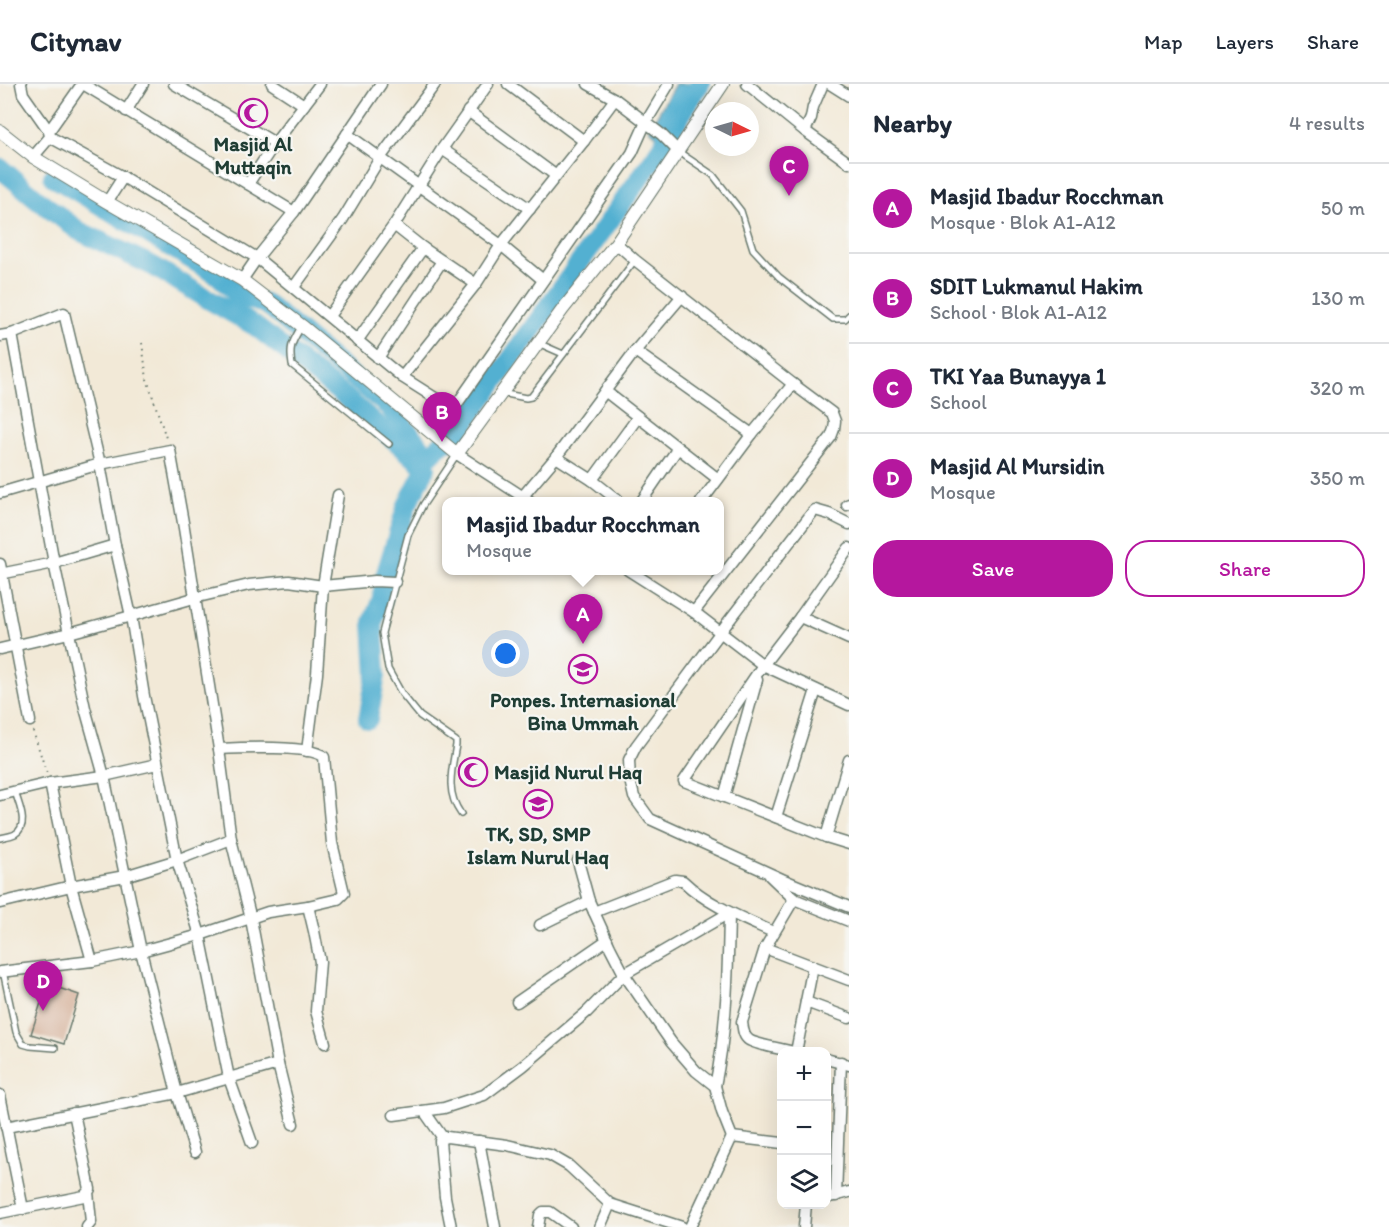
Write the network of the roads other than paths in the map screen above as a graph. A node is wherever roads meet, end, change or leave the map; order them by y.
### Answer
1 (21, 84) edge
2 (82, 84) edge
3 (143, 84) edge
4 (174, 84) edge
5 (197, 84) edge
6 (272, 84) edge
7 (320, 84) edge
8 (381, 84) edge
9 (435, 84) edge
10 (508, 84) edge
11 (669, 84) edge
12 (723, 84) edge
13 (747, 84) edge
14 (823, 84) edge
15 (830, 84) edge
16 (485, 85) edge
17 (593, 85) edge
18 (191, 94) junction
19 (849, 96) edge
20 (615, 99) junction
21 (304, 105) junction
22 (126, 111) junction
23 (468, 111) junction
24 (646, 122) junction
25 (0, 131) edge
26 (805, 131) junction
27 (50, 134) junction
28 (347, 134) junction
29 (584, 141) junction
30 (275, 143) junction
31 (442, 148) junction
32 (676, 149) junction
33 (33, 157) junction
34 (380, 158) junction
35 (849, 164) edge
36 (555, 175) junction
37 (122, 179) junction
38 (248, 184) junction
39 (419, 185) junction
40 (109, 198) junction
41 (530, 209) junction
42 (294, 212) junction
43 (393, 225) junction
44 (616, 243) junction
45 (501, 245) junction
46 (423, 248) junction
47 (256, 260) junction
48 (634, 260) junction
49 (442, 261) junction
50 (245, 276) junction
51 (543, 280) junction
52 (476, 284) junction
53 (294, 287) junction
54 (682, 296) junction
55 (849, 315) edge
56 (330, 316) junction
57 (302, 326) junction
58 (12, 334) junction
59 (0, 336) edge
60 (357, 341) junction
61 (538, 343) junction
62 (634, 351) junction
63 (563, 354) junction
64 (378, 358) junction
65 (402, 377) junction
66 (793, 384) junction
67 (605, 390) junction
68 (501, 393) junction
69 (638, 417) junction
70 (752, 434) junction
71 (389, 444) dead end
72 (678, 448) junction
73 (457, 454) junction
74 (556, 457) junction
75 (100, 464) junction
76 (718, 479) junction
77 (592, 480) junction
78 (40, 482) junction
79 (0, 493) edge
80 (338, 495) dead end
81 (524, 497) edge
82 (528, 497) edge
83 (615, 497) edge
84 (644, 497) edge
85 (704, 497) edge
86 (849, 524) edge
87 (115, 545) junction
88 (849, 548) edge
89 (54, 564) junction
90 (0, 570) edge
91 (724, 574) edge
92 (643, 575) edge
93 (723, 575) edge
94 (391, 582) junction
95 (323, 586) junction
96 (194, 598) junction
97 (694, 612) junction
98 (131, 616) junction
99 (800, 617) junction
100 (721, 632) junction
101 (69, 633) junction
102 (848, 638) edge
103 (16, 644) junction
104 (0, 649) edge
105 (761, 668) junction
106 (816, 690) junction
107 (849, 705) edge
108 (30, 720) road end
109 (219, 749) junction
110 (308, 751) junction
111 (849, 760) edge
112 (157, 764) junction
113 (104, 776) junction
114 (50, 783) junction
115 (15, 791) junction
116 (0, 795) edge
117 (724, 796) junction
118 (461, 814) dead end
119 (776, 817) junction
120 (826, 837) junction
121 (0, 838) edge
122 (231, 839) junction
123 (849, 844) edge
124 (177, 860) junction
125 (578, 861) dead end
126 (763, 870) junction
127 (125, 876) junction
128 (71, 886) junction
129 (794, 899) junction
130 (589, 901) junction
131 (0, 903) edge
132 (308, 906) junction
133 (849, 907) edge
134 (594, 912) junction
135 (729, 913) junction
136 (251, 919) junction
137 (849, 921) edge
138 (540, 925) dead end
139 (773, 932) junction
140 (200, 935) junction
141 (607, 940) junction
142 (765, 948) junction
143 (141, 951) junction
144 (92, 961) junction
145 (813, 966) junction
146 (2, 972) edge
147 (624, 974) junction
148 (849, 980) edge
149 (518, 1002) dead end
150 (806, 1002) junction
151 (849, 1018) edge
152 (325, 1043) dead end
153 (796, 1047) edge
154 (55, 1048) dead end
155 (777, 1048) edge
156 (278, 1064) junction
157 (845, 1064) edge
158 (229, 1078) junction
159 (715, 1086) junction
160 (177, 1093) junction
161 (0, 1095) edge
162 (424, 1111) junction
163 (74, 1113) junction
164 (393, 1115) dead end
165 (293, 1124) dead end
166 (6, 1127) junction
167 (732, 1137) junction
168 (442, 1138) junction
169 (479, 1141) junction
170 (777, 1142) edge
171 (252, 1143) dead end
172 (195, 1152) dead end
173 (88, 1192) junction
174 (849, 1192) edge
175 (831, 1197) edge
176 (610, 1204) junction
177 (23, 1209) junction
178 (806, 1209) edge
179 (0, 1213) edge
180 (87, 1227) edge
181 (451, 1227) edge
182 (495, 1227) edge
183 (538, 1227) edge
184 (571, 1227) edge
185 (600, 1227) edge
186 (682, 1227) edge
187 (690, 1227) edge
188 (804, 1227) edge

1 - 27 street
2 - 22 street
2 - 27 street
3 - 22 street
4 - 18 street
5 - 18 street
6 - 21 street
7 - 21 street
8 - 28 street
9 - 34 street
10 - 29 street
11 - 24 street
12 - 32 street
13 - 26 street
14 - 26 street
15 - 19 street
16 - 23 street
17 - 20 street
18 - 30 street
20 - 24 street
20 - 29 street
21 - 30 street
22 - 38 street
23 - 31 street
23 - 36 street
24 - 32 street
24 - 51 street
25 - 33 street
26 - 35 street
27 - 33 street
27 - 37 street
28 - 34 street
28 - 42 street
29 - 36 street
30 - 38 street
31 - 39 street
31 - 41 street
32 - 44 street
32 - 55 lane
33 - 40 street
34 - 39 street
34 - 53 street
36 - 41 street
37 - 40 street
37 - 47 street
38 - 42 street
39 - 43 street
39 - 45 street
40 - 50 street
41 - 45 street
42 - 47 street
43 - 46 street
43 - 56 street
44 - 48 street
44 - 61 street
45 - 51 street
45 - 52 street
46 - 49 street
46 - 60 street
47 - 50 street
47 - 53 street
48 - 54 street
48 - 63 lane
49 - 52 street
49 - 64 street
50 - 57 street
51 - 65 street
52 - 65 street
53 - 56 street
54 - 62 street
54 - 66 street
56 - 60 street
57 - 71 lane
57 - 73 street
58 - 59 street
58 - 75 street
58 - 78 street
60 - 64 street
61 - 63 lane
61 - 68 street
62 - 67 street
62 - 70 street
63 - 68 lane
64 - 65 street
66 - 70 street
66 - 91 street
67 - 69 street
67 - 74 street
68 - 73 street
69 - 72 street
69 - 77 street
70 - 76 street
72 - 76 street
72 - 84 street
73 - 81 street
73 - 94 lane
74 - 77 street
74 - 82 street
75 - 78 street
75 - 87 street
75 - 96 street
76 - 85 street
77 - 83 street
78 - 79 street
78 - 89 street
80 - 95 street
86 - 100 street
87 - 89 street
87 - 98 street
88 - 99 street
89 - 90 street
89 - 101 street
90 - 103 street
92 - 97 street
93 - 97 street
94 - 95 street
94 - 118 lane
95 - 96 street
95 - 110 street
96 - 98 street
96 - 109 street
97 - 100 street
98 - 101 street
98 - 112 street
99 - 102 street
99 - 105 street
100 - 105 street
100 - 126 street
101 - 103 street
101 - 113 street
103 - 104 street
103 - 108 street
105 - 106 street
105 - 117 street
105 - 117 street
106 - 107 street
106 - 119 street
109 - 110 street
109 - 122 street
110 - 132 street
111 - 120 street
112 - 113 street
112 - 124 street
113 - 114 street
113 - 127 street
114 - 115 street
114 - 128 street
115 - 116 street
115 - 121 lane
117 - 119 street
119 - 120 street
120 - 123 street
122 - 124 street
122 - 136 street
124 - 127 street
124 - 140 street
125 - 130 street
126 - 129 street
126 - 133 street
127 - 128 street
127 - 143 street
128 - 131 street
128 - 144 street
129 - 137 street
129 - 139 street
130 - 134 street
130 - 138 street
132 - 136 street
132 - 152 street
134 - 135 street
134 - 141 street
135 - 139 street
135 - 147 street
135 - 159 street
136 - 140 street
136 - 156 street
139 - 142 street
140 - 143 street
140 - 158 street
141 - 147 street
141 - 149 street
142 - 145 street
142 - 155 street
143 - 144 street
143 - 160 street
144 - 146 street
145 - 148 street
145 - 150 street
146 - 154 lane
147 - 159 street
147 - 162 street
150 - 151 street
150 - 153 street
156 - 158 street
156 - 165 street
157 - 175 street
158 - 160 street
158 - 171 street
159 - 167 street
160 - 163 street
160 - 172 street
161 - 166 street
162 - 164 street
162 - 168 street
163 - 166 street
163 - 173 street
166 - 177 street
167 - 170 street
167 - 187 street
168 - 169 street
168 - 181 street
169 - 176 street
169 - 182 street
173 - 177 street
173 - 180 street
174 - 175 street
176 - 185 street
176 - 186 street
177 - 179 street
178 - 188 street
183 - 184 street

